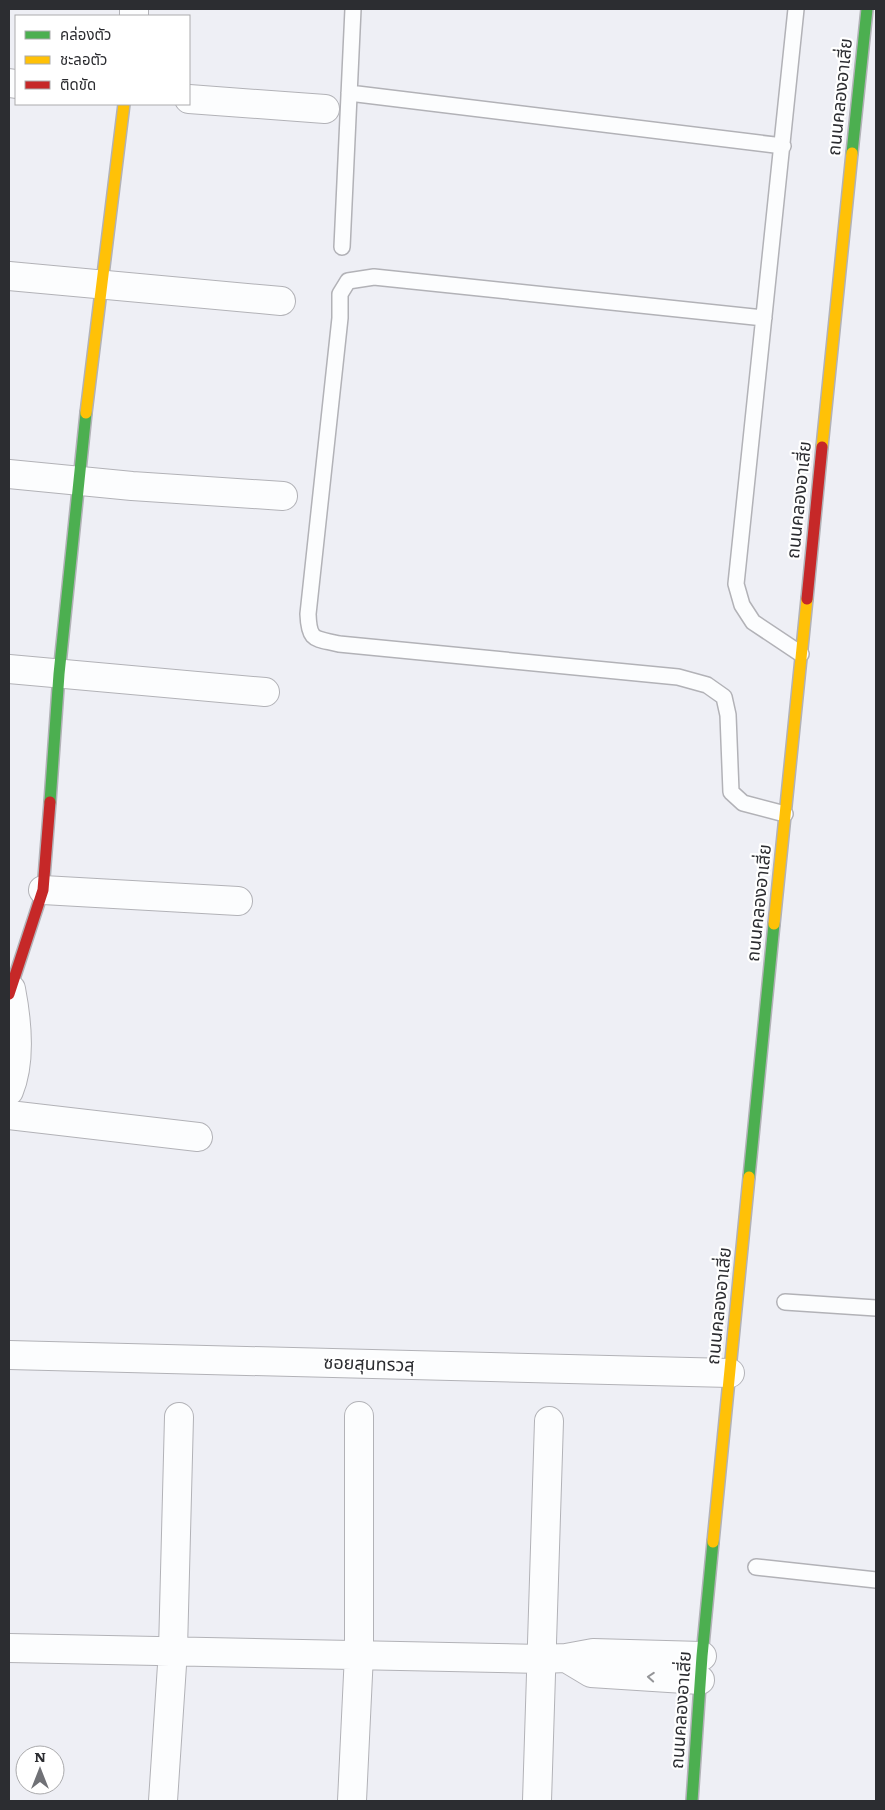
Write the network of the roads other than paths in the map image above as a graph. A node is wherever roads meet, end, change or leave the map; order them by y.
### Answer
1 (353, 9) edge
2 (796, 9) edge
3 (867, 9) edge
4 (349, 93) junction
5 (190, 99) edge
6 (124, 105) edge
7 (324, 110) dead end
8 (783, 146) junction
9 (342, 247) dead end
10 (9, 276) edge
11 (102, 284) junction
12 (281, 301) dead end
13 (764, 318) junction
14 (9, 474) edge
15 (78, 480) junction
16 (283, 496) dead end
17 (801, 654) junction
18 (9, 669) edge
19 (59, 674) junction
20 (265, 692) dead end
21 (785, 814) junction
22 (43, 890) junction
23 (238, 901) dead end
24 (10, 992) edge
25 (9, 1091) edge
26 (9, 1114) edge
27 (198, 1137) dead end
28 (785, 1302) dead end
29 (876, 1308) edge
30 (9, 1355) edge
31 (730, 1373) junction
32 (359, 1416) dead end
33 (179, 1417) dead end
34 (549, 1422) dead end
35 (756, 1567) dead end
36 (876, 1580) edge
37 (9, 1648) edge
38 (172, 1650) junction
39 (359, 1654) junction
40 (554, 1658) junction
41 (701, 1668) junction
42 (163, 1801) edge
43 (352, 1801) edge
44 (536, 1801) edge
45 (692, 1801) edge

1 - 4 lane
2 - 8 lane
3 - 17 street, ถนนคลองอาเสี่ย
4 - 8 lane
4 - 9 lane
5 - 7 street
6 - 11 street
8 - 13 lane
10 - 11 street
11 - 12 street
11 - 15 street
13 - 17 lane
13 - 21 lane
14 - 15 street
15 - 16 street
15 - 19 street
17 - 21 street, ถนนคลองอาเสี่ย
18 - 19 street
19 - 20 street
19 - 22 street
21 - 31 street, ถนนคลองอาเสี่ย
22 - 23 street
22 - 24 street
24 - 25 street
26 - 27 street
28 - 29 lane
30 - 31 street, ซอยสุนทรวสุ
31 - 41 street, ถนนคลองอาเสี่ย
32 - 39 street
33 - 38 street
34 - 40 street
35 - 36 lane
37 - 38 street
38 - 39 street
38 - 42 street
39 - 40 street
39 - 43 street
40 - 41 street
40 - 44 street
41 - 45 street, ถนนคลองอาเสี่ย

